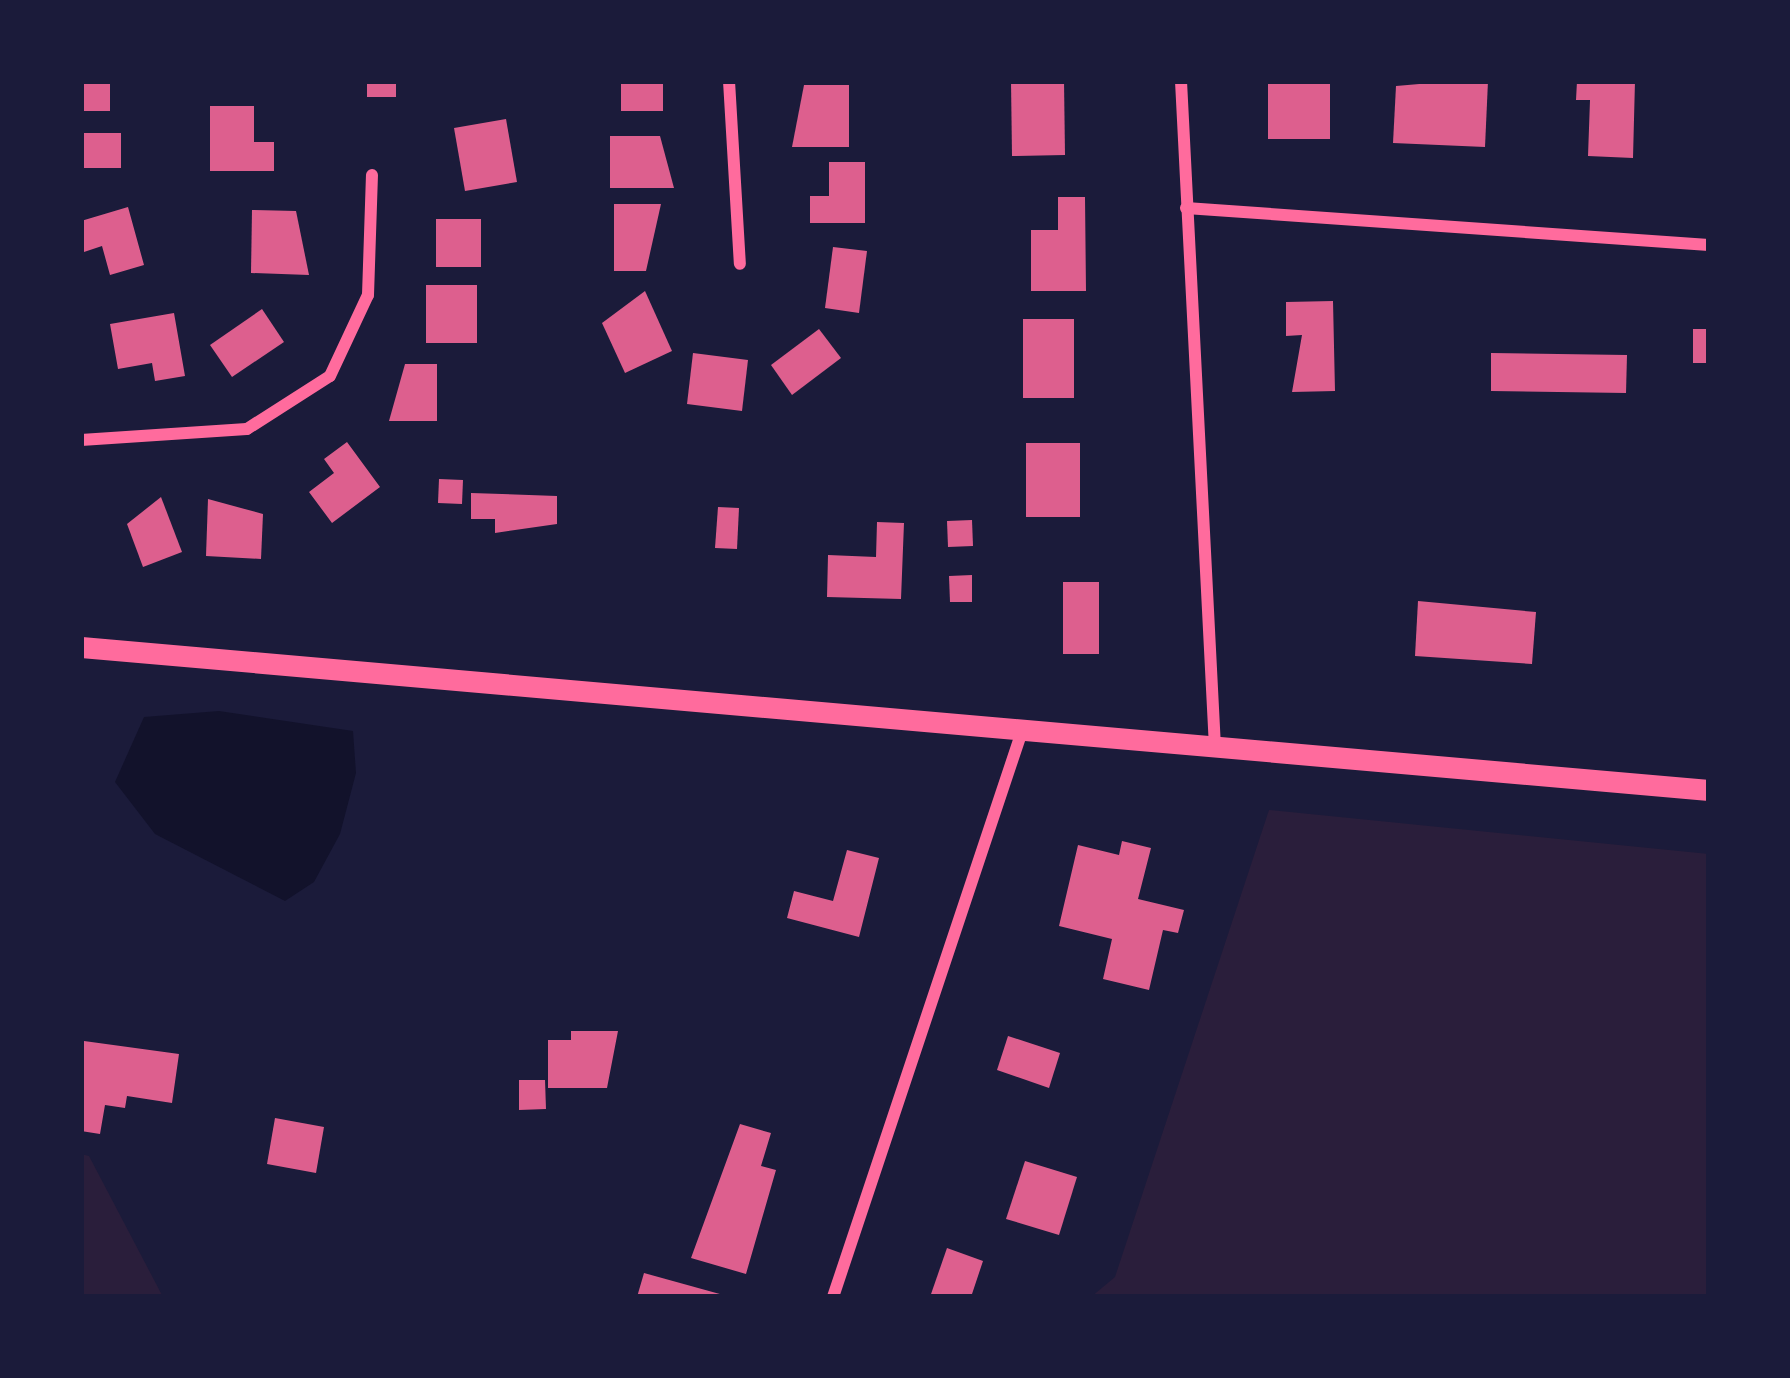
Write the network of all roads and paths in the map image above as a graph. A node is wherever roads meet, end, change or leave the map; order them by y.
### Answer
1 (729, 81) edge
2 (1181, 81) edge
3 (372, 175) dead end
4 (1186, 208) junction
5 (1709, 245) edge
6 (740, 264) dead end
7 (81, 440) edge
8 (81, 647) edge
9 (1022, 731) junction
10 (1215, 749) junction
11 (1709, 790) edge
12 (833, 1297) edge

1 - 6 street
2 - 4 street
3 - 7 street
4 - 5 street
4 - 10 street
8 - 9 main road
9 - 10 main road
9 - 12 street
10 - 11 main road

